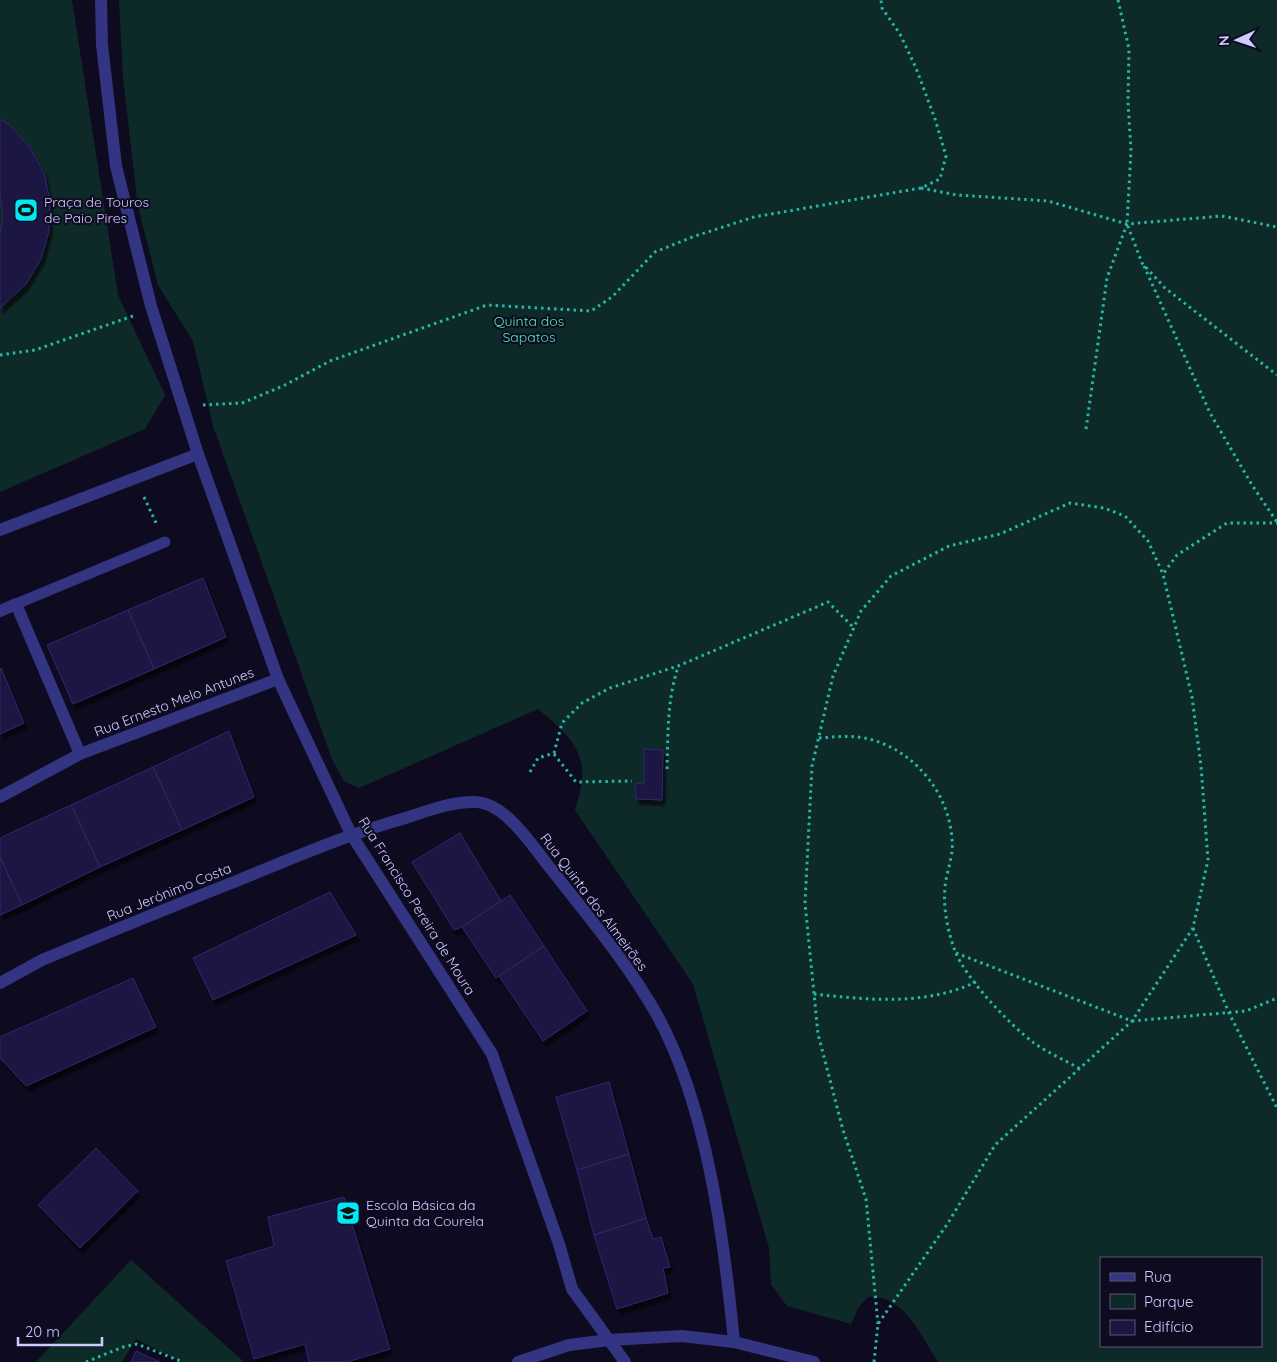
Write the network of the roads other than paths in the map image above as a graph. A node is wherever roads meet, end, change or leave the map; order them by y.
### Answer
1 (101, 0) edge
2 (198, 454) junction
3 (0, 530) edge
4 (165, 542) road end
5 (16, 604) junction
6 (0, 611) edge
7 (278, 678) junction
8 (80, 754) junction
9 (0, 797) edge
10 (351, 834) junction
11 (0, 983) edge
12 (610, 1340) junction
13 (734, 1342) junction
14 (518, 1362) edge
15 (625, 1362) edge
16 (814, 1362) edge

1 - 2 street, Rua Francisco Pereira de Moura
2 - 3 street
2 - 7 street, Rua Francisco Pereira de Moura
4 - 5 lane
5 - 6 street
5 - 8 street
7 - 8 street, Rua Ernesto Melo Antunes
7 - 10 street, Rua Francisco Pereira de Moura
8 - 9 street, Rua Ernesto Melo Antunes
10 - 11 street, Rua Jerónimo Costa
10 - 12 street, Rua Francisco Pereira de Moura
10 - 13 street, Rua Quinta dos Almeirões
12 - 13 street
12 - 14 street
12 - 15 street, Rua Francisco Pereira de Moura
13 - 16 street

